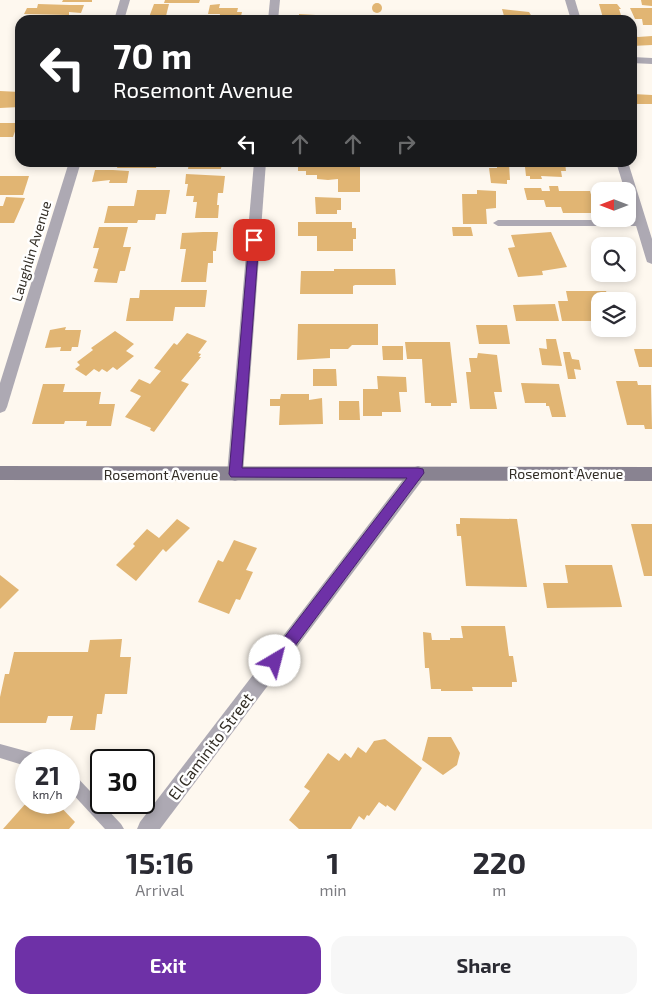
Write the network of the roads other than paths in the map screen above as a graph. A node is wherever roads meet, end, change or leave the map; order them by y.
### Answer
1 (125, 0) edge
2 (275, 0) edge
3 (570, 0) edge
4 (120, 15) edge
5 (274, 15) edge
6 (574, 15) edge
7 (637, 60) edge
8 (652, 61) edge
9 (73, 167) edge
10 (260, 167) edge
11 (624, 167) edge
12 (498, 223) dead end
13 (641, 223) junction
14 (652, 259) edge
15 (0, 407) edge
16 (0, 473) edge
17 (418, 473) junction
18 (235, 474) junction
19 (652, 474) edge
20 (0, 751) edge
21 (15, 755) edge
22 (80, 791) edge
23 (116, 829) edge
24 (147, 829) edge

1 - 4 street
2 - 5 street
3 - 6 street
7 - 8 street
9 - 15 street, Laughlin Avenue
10 - 18 street
11 - 13 street
12 - 13 lane
13 - 14 street
16 - 18 street, Rosemont Avenue
17 - 18 street, Rosemont Avenue
17 - 19 street, Rosemont Avenue
17 - 24 street, El Caminito Street
20 - 21 lane
22 - 23 lane

